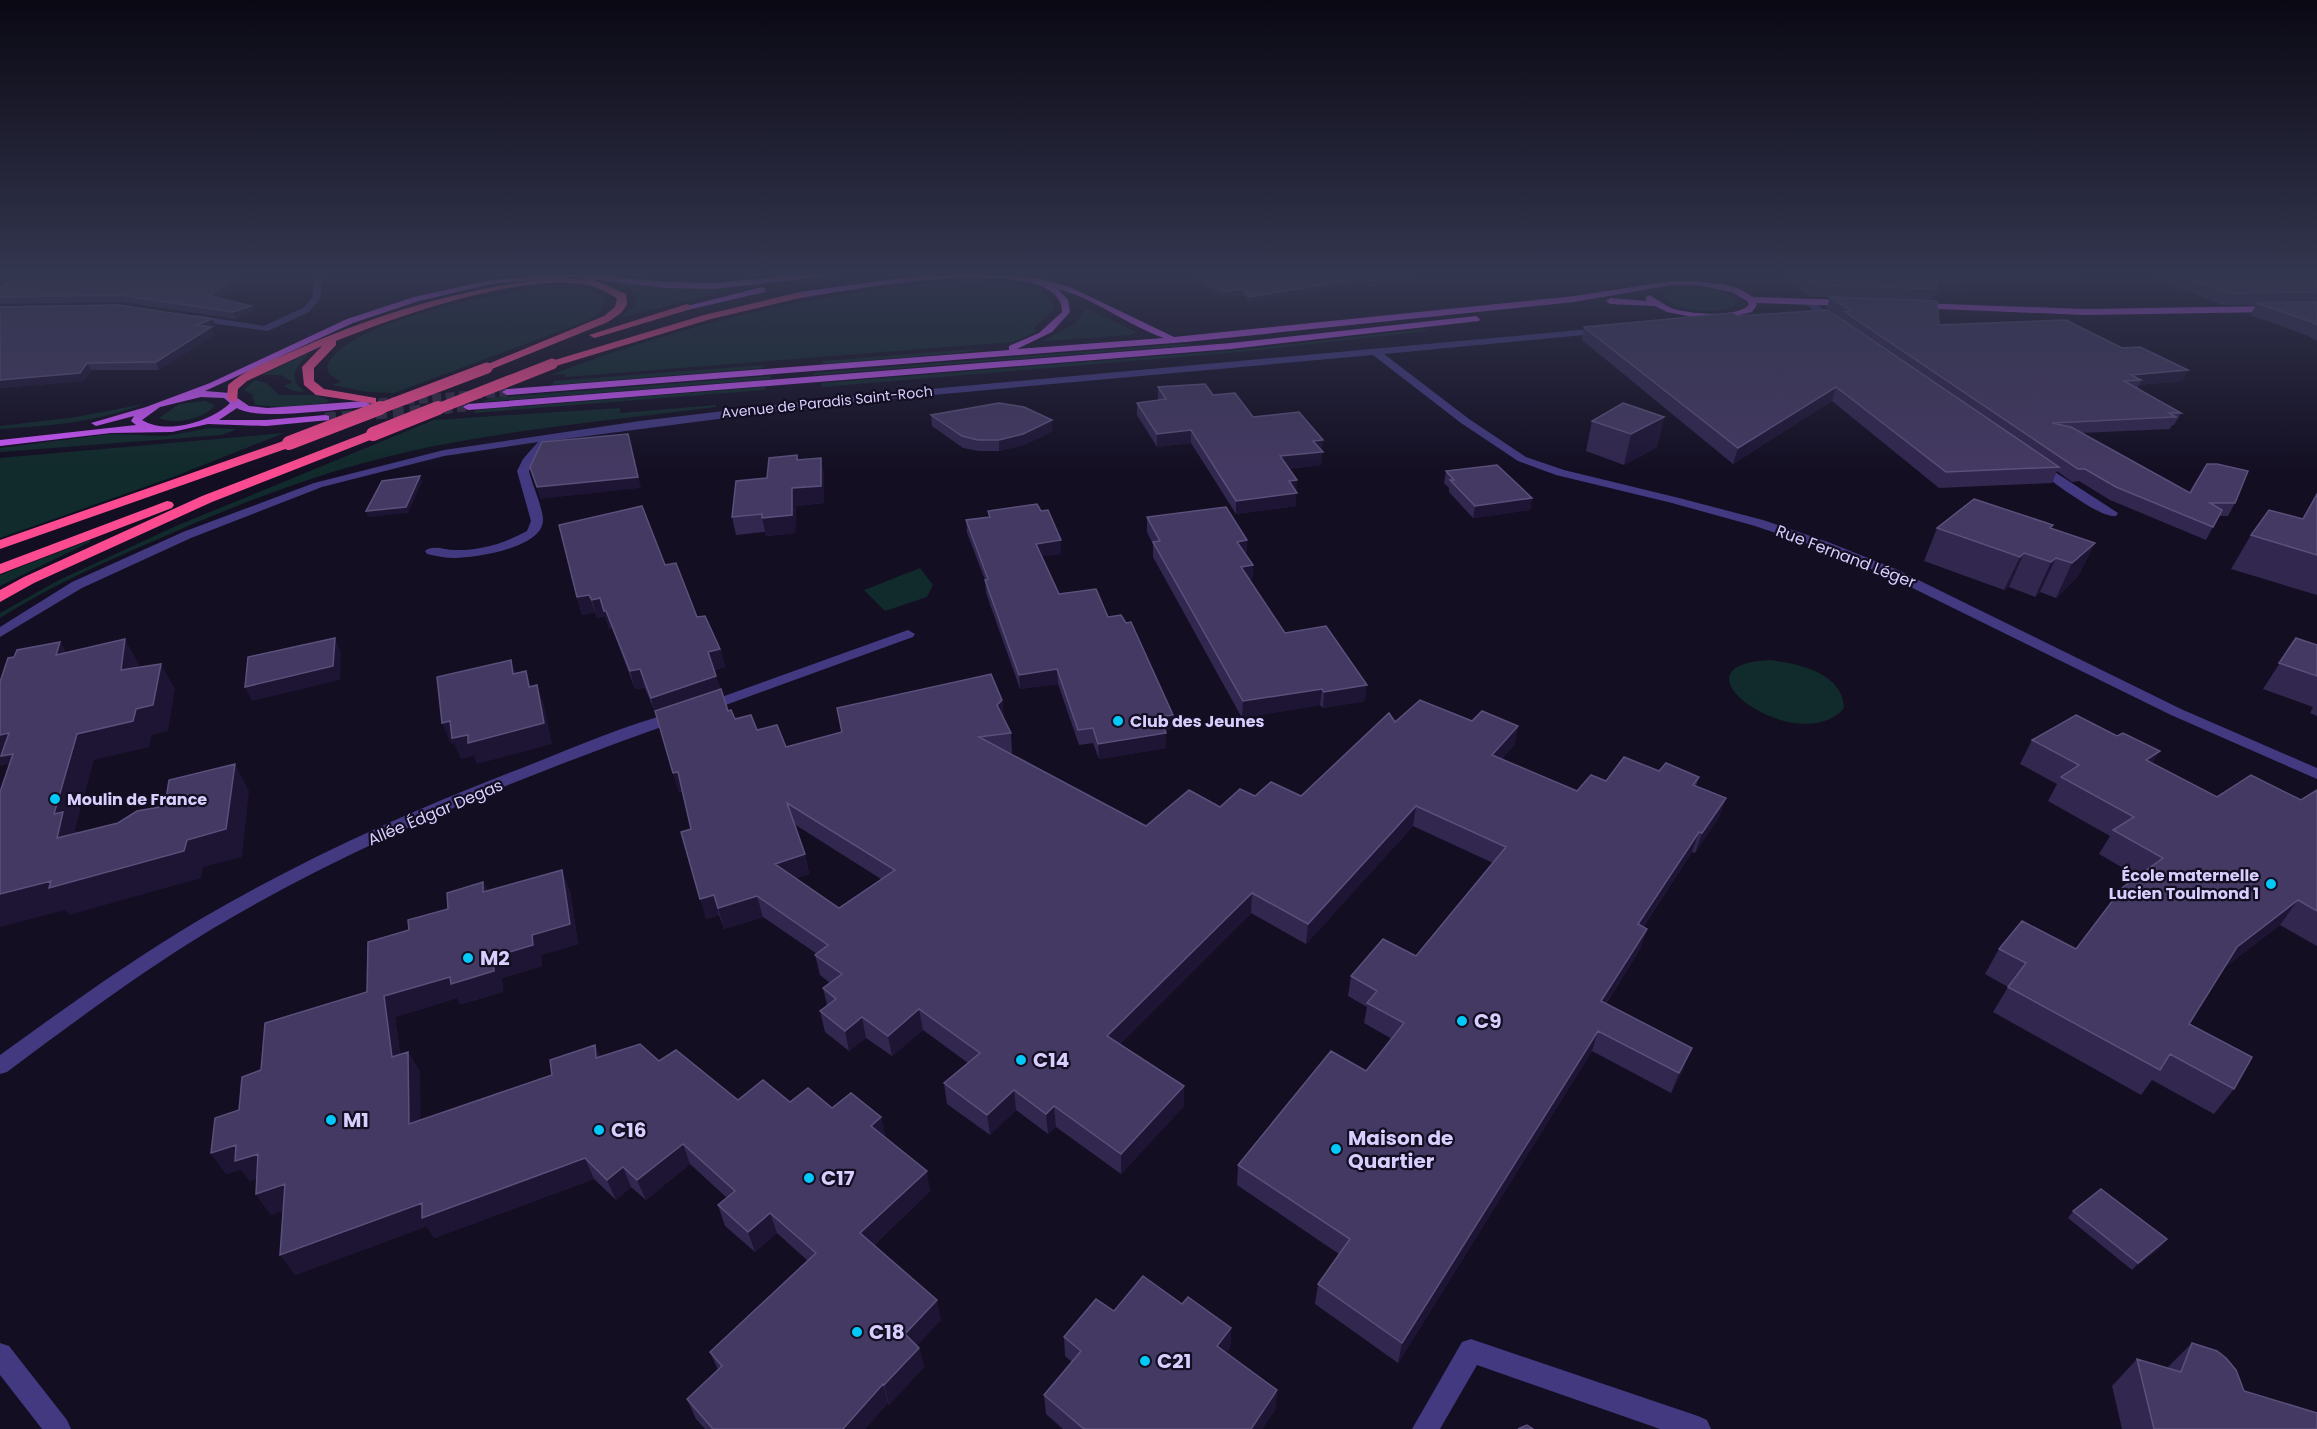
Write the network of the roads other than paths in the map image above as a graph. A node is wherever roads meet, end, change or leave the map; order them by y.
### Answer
1 (312, 339) edge
2 (330, 339) edge
3 (341, 339) edge
4 (558, 339) edge
5 (583, 339) edge
6 (636, 339) edge
7 (1033, 339) edge
8 (1186, 339) junction
9 (1189, 339) edge
10 (1301, 339) edge
11 (1521, 339) edge
12 (1280, 341) junction
13 (1377, 353) junction
14 (990, 354) junction
15 (487, 368) junction
16 (507, 392) tunnel mouth
17 (170, 400) junction
18 (234, 401) junction
19 (368, 402) joint
20 (468, 407) tunnel mouth
21 (146, 410) junction
22 (325, 418) tunnel mouth
23 (194, 425) junction
24 (148, 428) junction
25 (0, 434) edge
26 (373, 434) junction
27 (545, 437) junction
28 (0, 443) edge
29 (2026, 458) edge
30 (240, 461) junction
31 (2112, 513) dead end
32 (0, 545) edge
33 (431, 551) dead end
34 (0, 556) edge
35 (0, 569) edge
36 (0, 597) edge
37 (0, 633) edge
38 (908, 634) dead end
39 (2317, 774) edge
40 (0, 1066) edge
41 (0, 1355) edge
42 (57, 1429) edge
43 (1425, 1429) edge
44 (1698, 1429) edge

1 - 17 main road
2 - 18 highway
3 - 19 highway
4 - 15 highway
5 - 15 highway
6 - 26 highway, bridge
7 - 14 main road
8 - 9 main road
8 - 12 main road
8 - 14 main road
10 - 12 main road
11 - 13 street, Avenue de Paradis Saint-Roch
12 - 20 main road
13 - 27 street, Avenue de Paradis Saint-Roch
13 - 39 street, Rue Fernand Léger
14 - 16 main road
15 - 30 highway, bridge
17 - 18 main road
17 - 21 main road
18 - 19 main road
18 - 23 main road
21 - 24 main road
21 - 25 main road
22 - 23 main road
23 - 24 main road
24 - 28 main road
26 - 35 highway
26 - 36 highway
27 - 33 street
27 - 37 street, Avenue de Paradis Saint-Roch
29 - 31 street
30 - 32 highway
30 - 34 highway
38 - 40 street, Allée Édgar Degas
41 - 42 street
43 - 44 street

